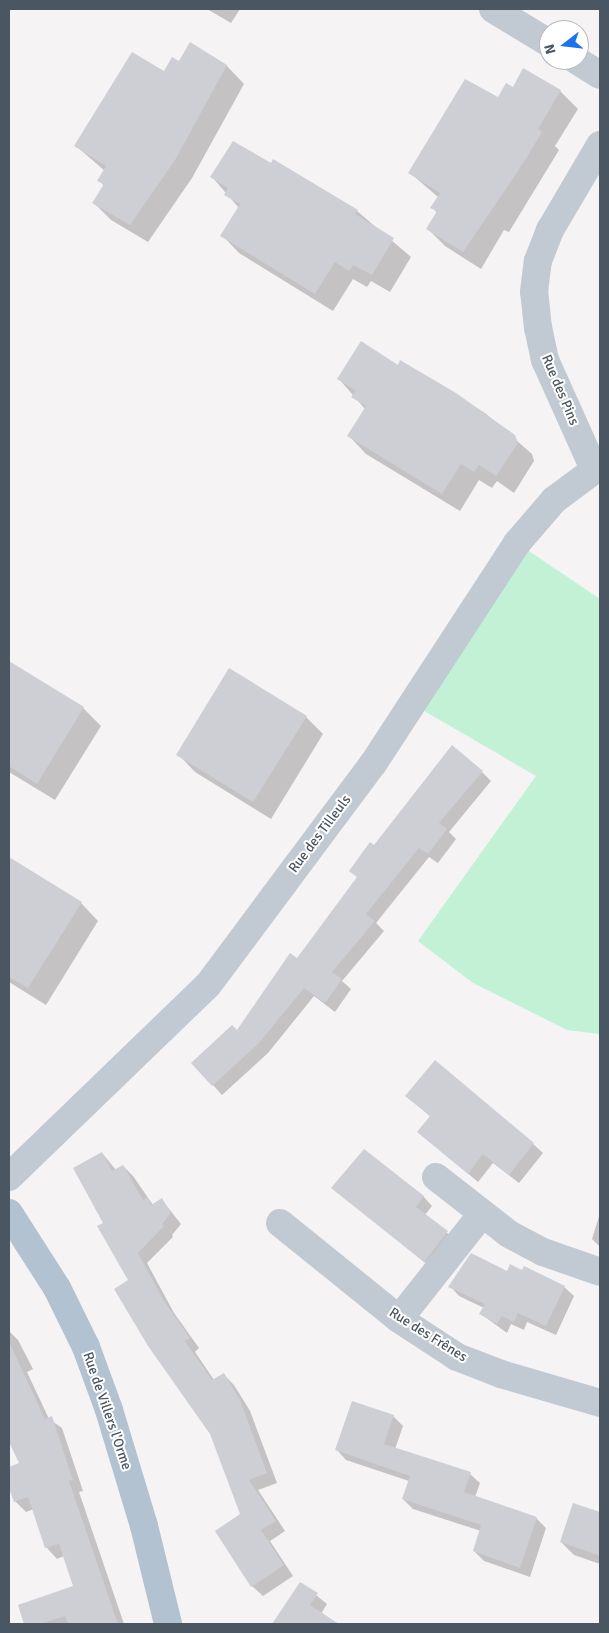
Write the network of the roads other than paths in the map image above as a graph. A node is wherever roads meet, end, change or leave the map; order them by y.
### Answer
1 (493, 9) edge
2 (539, 37) edge
3 (589, 68) edge
4 (600, 74) edge
5 (600, 145) edge
6 (597, 467) edge
7 (436, 1177) dead end
8 (9, 1178) edge
9 (9, 1213) edge
10 (481, 1215) junction
11 (280, 1223) dead end
12 (600, 1272) edge
13 (399, 1319) junction
14 (600, 1403) edge
15 (168, 1624) edge

1 - 2 street
3 - 4 street
5 - 6 street, Rue des Pins
6 - 8 street, Rue des Tilleuls
7 - 10 street
9 - 15 main road, Rue de Villers l'Orme
10 - 12 street
10 - 13 street
11 - 13 street, Rue des Frênes
13 - 14 street, Rue des Frênes

